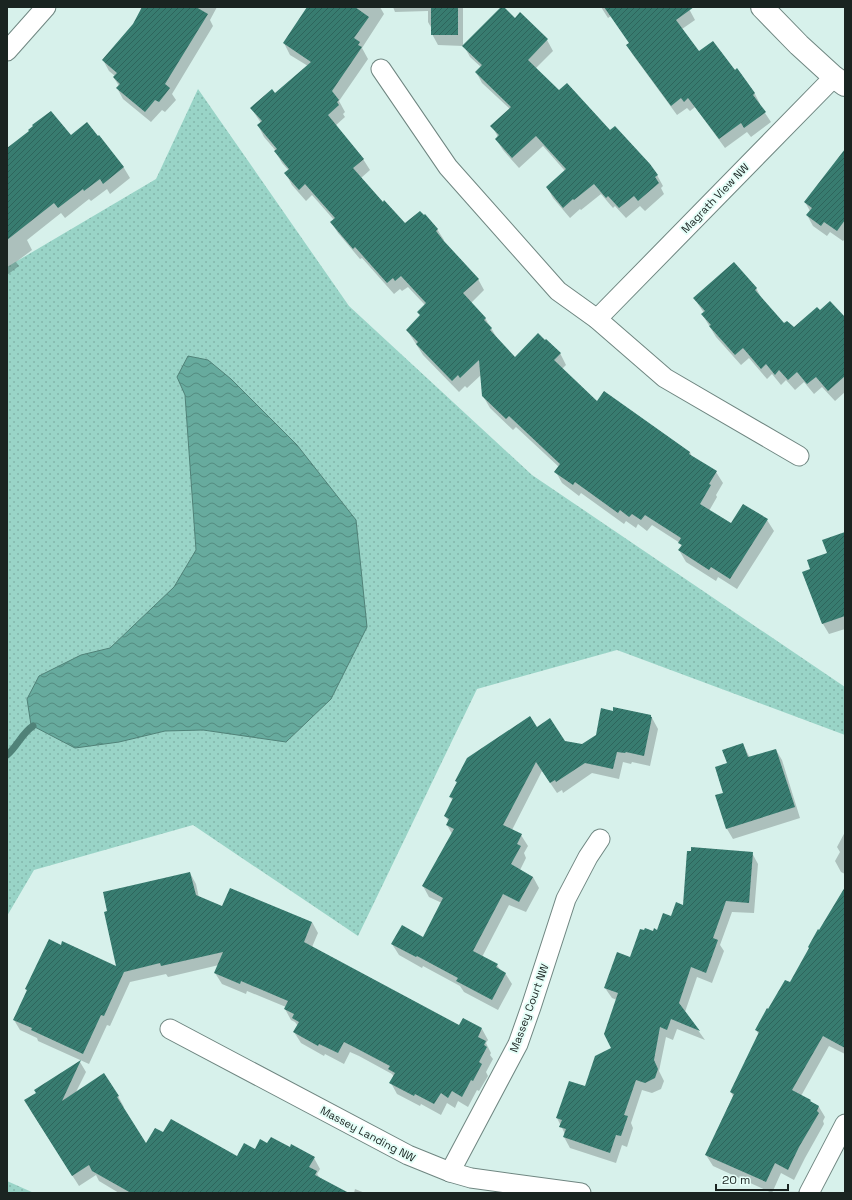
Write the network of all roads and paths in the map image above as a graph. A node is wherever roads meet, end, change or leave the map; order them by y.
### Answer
1 (46, 7) edge
2 (762, 7) edge
3 (7, 51) edge
4 (381, 69) dead end
5 (840, 81) edge
6 (597, 319) junction
7 (799, 456) dead end
8 (600, 839) dead end
9 (170, 1029) dead end
10 (845, 1124) edge
11 (450, 1172) junction
12 (581, 1193) edge
13 (809, 1193) edge

1 - 3 street
2 - 5 street
4 - 6 street
5 - 6 street, Magrath View NW
6 - 7 street
8 - 11 street, Massey Court NW
9 - 11 street, Massey Landing NW
10 - 13 street
11 - 12 street, Massey Landing NW

